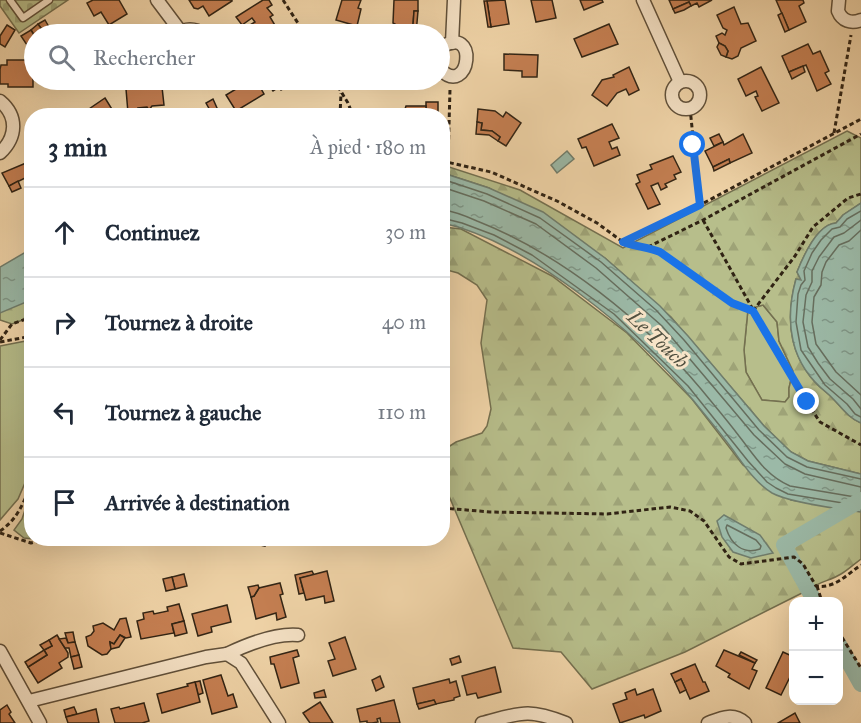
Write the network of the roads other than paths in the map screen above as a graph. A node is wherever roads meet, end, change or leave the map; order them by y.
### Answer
1 (11, 0) edge
2 (49, 0) edge
3 (157, 0) edge
4 (454, 0) edge
5 (643, 0) edge
6 (839, 0) edge
7 (857, 21) edge
8 (173, 24) edge
9 (452, 43) joint
10 (450, 72) edge
11 (680, 82) junction
12 (0, 101) edge
13 (0, 153) edge
14 (298, 635) dead end
15 (0, 651) edge
16 (227, 654) junction
17 (29, 701) junction
18 (40, 723) edge
19 (279, 723) edge
20 (482, 723) edge
21 (566, 723) edge
22 (708, 723) edge
23 (745, 723) edge

1 - 2 lane
3 - 8 street
4 - 9 street
5 - 11 street
6 - 7 street
9 - 10 street
11 - 11 street
12 - 13 street
14 - 16 street
15 - 17 street
16 - 17 street
16 - 19 street
17 - 18 street
20 - 21 street
22 - 23 street

